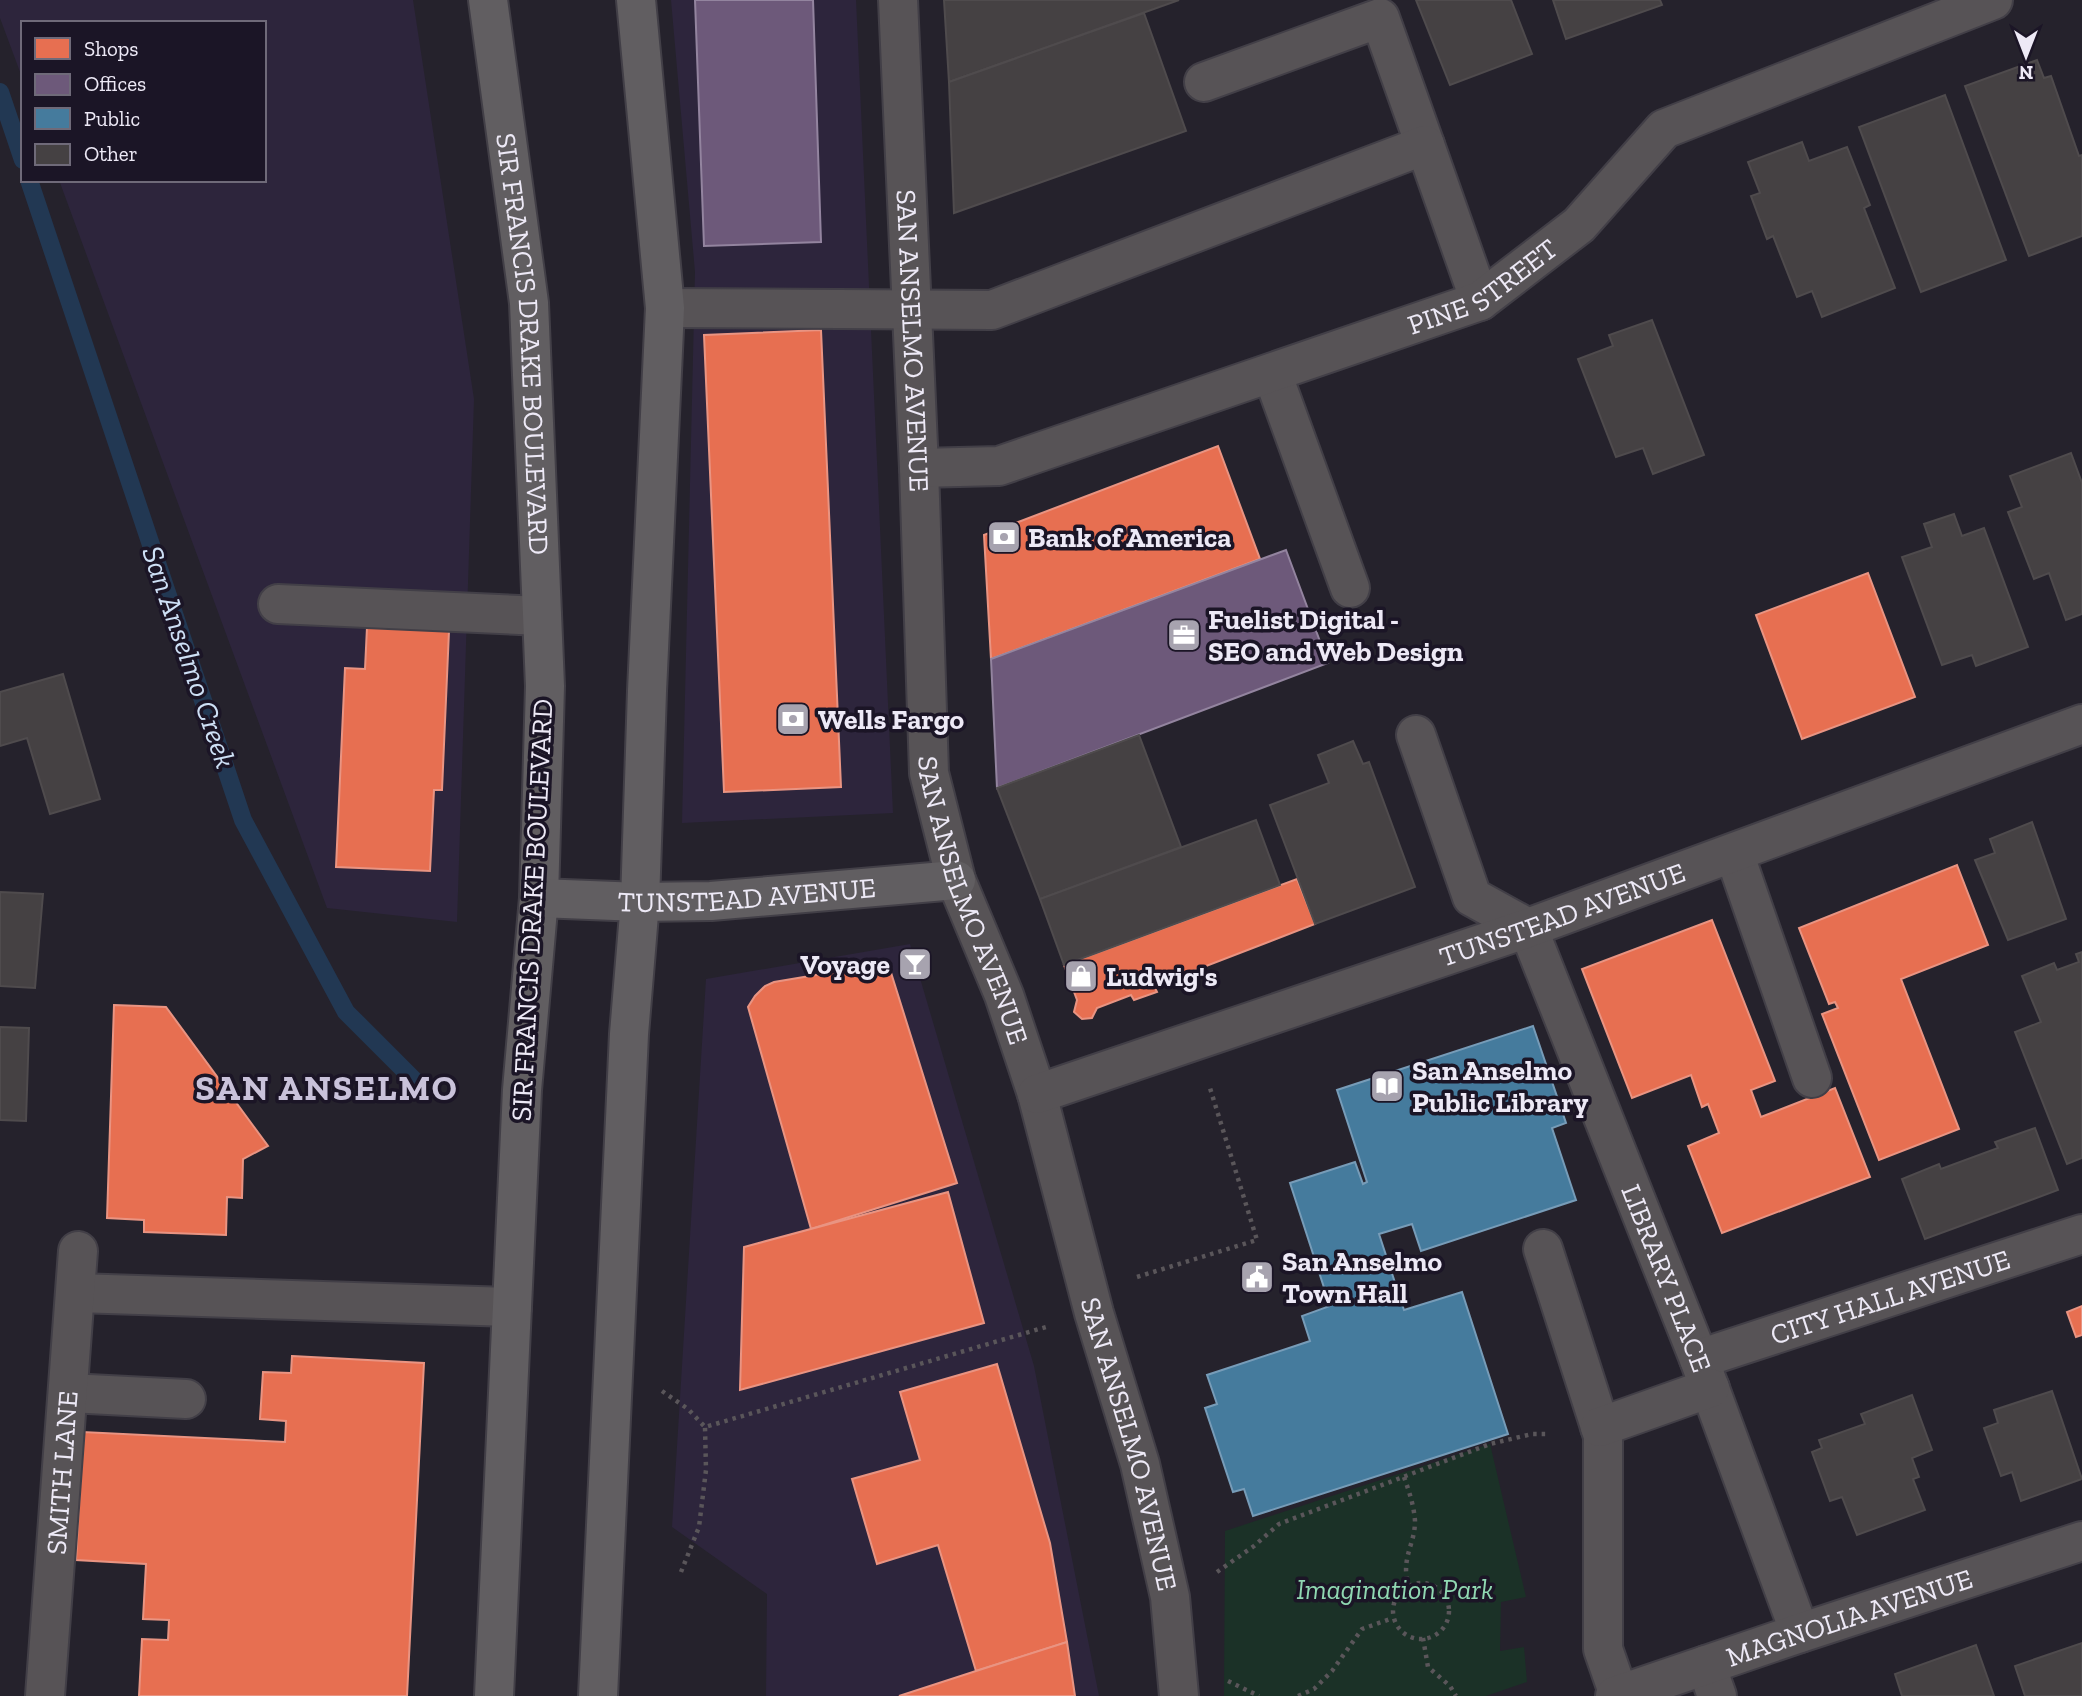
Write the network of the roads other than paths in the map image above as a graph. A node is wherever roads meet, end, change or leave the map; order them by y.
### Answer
1 (488, 0) edge
2 (636, 0) edge
3 (898, 0) edge
4 (1993, 0) edge
5 (1204, 82) dead end
6 (1425, 145) junction
7 (1479, 301) junction
8 (665, 308) junction
9 (911, 310) junction
10 (1272, 373) junction
11 (919, 468) junction
12 (1350, 588) dead end
13 (278, 604) dead end
14 (542, 616) junction
15 (2082, 724) edge
16 (1416, 735) dead end
17 (1734, 853) junction
18 (956, 880) junction
19 (538, 898) junction
20 (640, 902) junction
21 (1528, 929) junction
22 (1812, 1078) dead end
23 (1037, 1094) junction
24 (2082, 1234) edge
25 (1543, 1249) dead end
26 (78, 1251) dead end
27 (76, 1293) junction
28 (512, 1307) junction
29 (1705, 1373) junction
30 (69, 1393) junction
31 (186, 1399) dead end
32 (1602, 1432) junction
33 (2082, 1541) edge
34 (1800, 1633) junction
35 (1712, 1680) edge
36 (1617, 1695) edge
37 (45, 1696) edge
38 (494, 1696) edge
39 (598, 1696) edge
40 (1179, 1696) edge

1 - 14 main road, SIR FRANCIS DRAKE BOULEVARD
2 - 8 main road
3 - 9 street, SAN ANSELMO AVENUE
4 - 7 street, PINE STREET
5 - 6 street
6 - 7 street
6 - 9 street
7 - 10 street, PINE STREET
8 - 9 street
8 - 20 main road
9 - 11 street, SAN ANSELMO AVENUE
10 - 11 street, PINE STREET
10 - 12 street
11 - 18 street, SAN ANSELMO AVENUE
13 - 14 street
14 - 19 main road, SIR FRANCIS DRAKE BOULEVARD
15 - 17 street, TUNSTEAD AVENUE
16 - 21 street
17 - 21 street, TUNSTEAD AVENUE
17 - 22 street
18 - 20 main road, TUNSTEAD AVENUE
18 - 23 street, SAN ANSELMO AVENUE
19 - 20 main road, TUNSTEAD AVENUE
19 - 28 main road, SIR FRANCIS DRAKE BOULEVARD
20 - 39 main road
21 - 23 street, TUNSTEAD AVENUE
21 - 29 street, LIBRARY PLACE
23 - 40 street, SAN ANSELMO AVENUE
24 - 29 street, CITY HALL AVENUE
25 - 32 street
26 - 27 street, SMITH LANE
27 - 28 street
27 - 30 street, SMITH LANE
28 - 38 main road, SIR FRANCIS DRAKE BOULEVARD
29 - 32 street, CITY HALL AVENUE
29 - 34 street, LIBRARY PLACE
30 - 31 street
30 - 37 street, SMITH LANE
32 - 36 street
33 - 34 street, MAGNOLIA AVENUE
34 - 35 street, MAGNOLIA AVENUE
35 - 36 street, MAGNOLIA AVENUE

